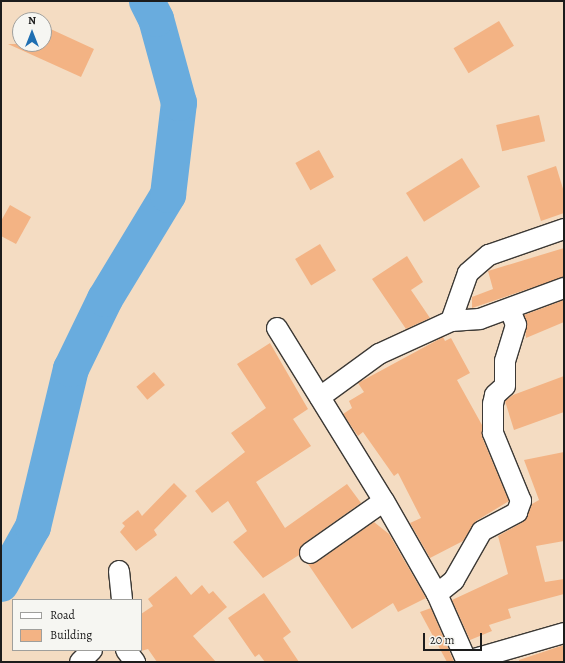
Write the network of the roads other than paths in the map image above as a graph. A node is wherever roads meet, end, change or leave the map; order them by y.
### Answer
1 (564, 229) edge
2 (564, 288) edge
3 (510, 309) junction
4 (451, 322) junction
5 (277, 328) dead end
6 (320, 397) junction
7 (384, 501) junction
8 (310, 553) dead end
9 (119, 571) dead end
10 (437, 594) junction
11 (122, 599) edge
12 (564, 633) edge
13 (91, 651) edge
14 (127, 651) edge
15 (467, 661) edge
16 (80, 662) edge
17 (135, 662) edge

1 - 4 street
2 - 3 street
3 - 4 street
3 - 10 street
4 - 6 street
5 - 6 street
6 - 7 street
7 - 8 street
7 - 10 street
9 - 11 street
10 - 15 street
12 - 15 street
13 - 16 street
14 - 17 street

